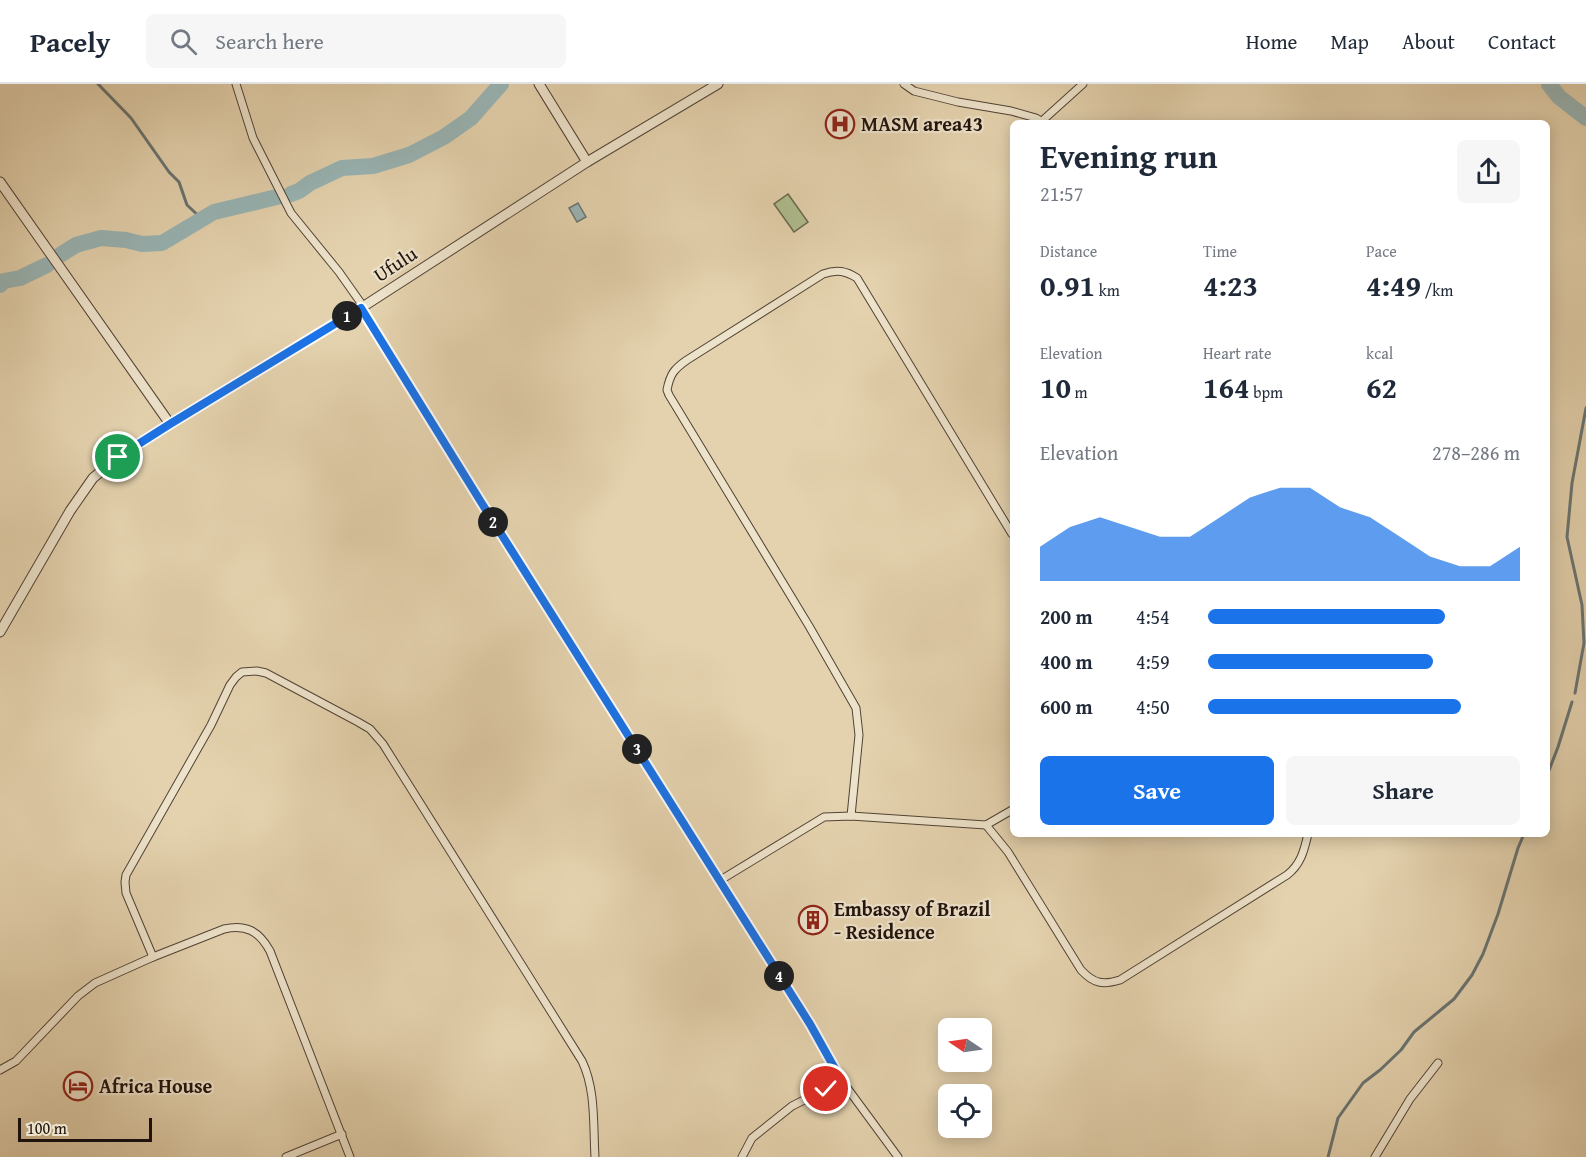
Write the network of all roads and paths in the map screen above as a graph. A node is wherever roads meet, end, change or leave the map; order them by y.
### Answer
1 (236, 84) edge
2 (539, 84) edge
3 (718, 84) edge
4 (904, 84) edge
5 (1083, 84) edge
6 (1037, 120) edge
7 (1045, 120) edge
8 (587, 162) junction
9 (0, 182) edge
10 (362, 307) junction
11 (170, 424) junction
12 (1010, 531) edge
13 (0, 632) edge
14 (1010, 811) edge
15 (851, 816) junction
16 (986, 825) junction
17 (1307, 837) edge
18 (719, 881) junction
19 (153, 957) junction
20 (1438, 1063) dead end
21 (0, 1070) edge
22 (844, 1085) junction
23 (342, 1134) junction
24 (286, 1157) edge
25 (350, 1157) edge
26 (595, 1157) edge
27 (742, 1157) edge
28 (898, 1157) edge
29 (1376, 1157) edge

1 - 10 street
2 - 8 street
3 - 8 street, Ufulu
4 - 6 street
5 - 7 street
8 - 10 street, Ufulu
9 - 11 street
10 - 11 street, Ufulu
10 - 18 street
11 - 13 street, Ufulu
12 - 15 street
14 - 16 street
15 - 16 street
15 - 18 street
16 - 17 street
18 - 22 street
19 - 21 street
19 - 23 street
19 - 26 street
20 - 29 street
22 - 27 street
22 - 28 street
23 - 24 street
23 - 25 street

